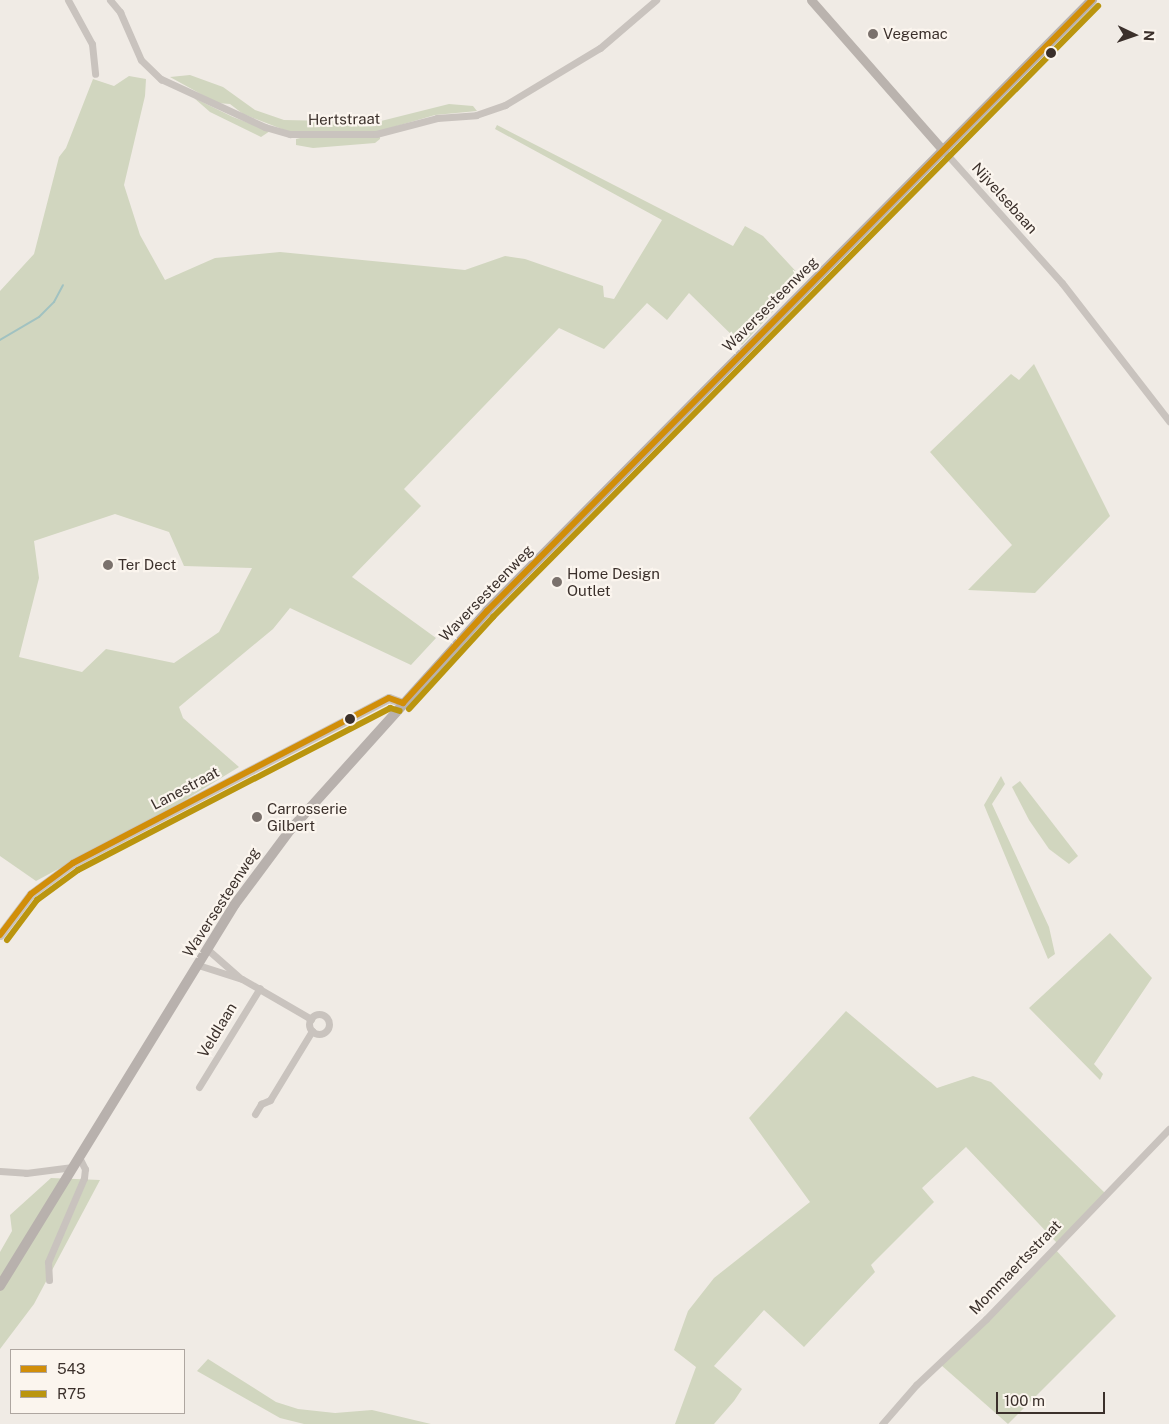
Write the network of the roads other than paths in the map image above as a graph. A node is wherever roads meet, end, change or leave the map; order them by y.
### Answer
1 (68, 0) edge
2 (110, 0) edge
3 (656, 0) edge
4 (811, 0) edge
5 (1092, 0) edge
6 (95, 74) dead end
7 (943, 150) junction
8 (1169, 421) edge
9 (403, 703) junction
10 (0, 935) edge
11 (208, 949) junction
12 (198, 965) junction
13 (242, 979) junction
14 (260, 988) junction
15 (311, 1019) junction
16 (312, 1031) junction
17 (199, 1087) dead end
18 (255, 1114) dead end
19 (1169, 1130) edge
20 (79, 1157) junction
21 (73, 1167) junction
22 (0, 1171) edge
23 (49, 1280) dead end
24 (0, 1286) edge
25 (882, 1424) edge

1 - 6 street
2 - 3 street, Hertstraat
4 - 7 main road, Nijvelsebaan
5 - 7 main road, Waversesteenweg
7 - 8 street, Nijvelsebaan
7 - 9 main road, Waversesteenweg
9 - 10 street, Lanestraat
9 - 11 main road, Waversesteenweg
11 - 12 main road, Waversesteenweg
11 - 13 street
12 - 13 street
12 - 20 main road, Waversesteenweg
13 - 14 street
14 - 15 street
14 - 17 street, Veldlaan
15 - 16 street
15 - 16 street
16 - 18 street
19 - 25 street, Mommaertsstraat
20 - 21 main road, Waversesteenweg
20 - 23 street
21 - 22 street
21 - 24 main road, Waversesteenweg

